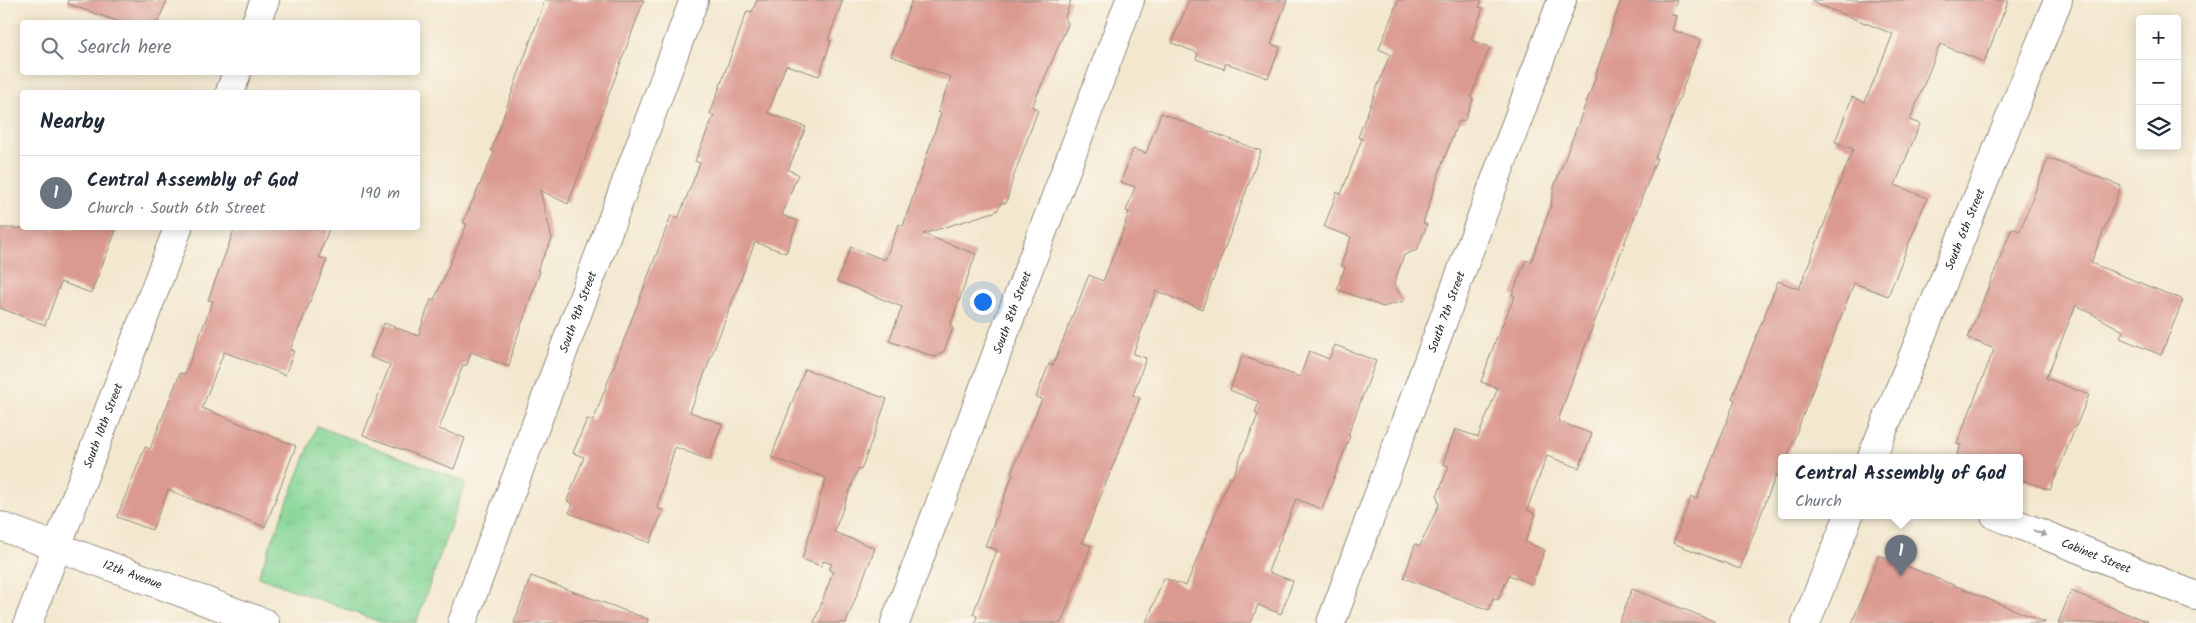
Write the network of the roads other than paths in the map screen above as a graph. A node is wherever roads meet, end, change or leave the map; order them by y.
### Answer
1 (265, 0) edge
2 (694, 0) edge
3 (1130, 0) edge
4 (1562, 0) edge
5 (2058, 0) edge
6 (257, 20) edge
7 (236, 75) edge
8 (231, 90) edge
9 (177, 230) edge
10 (1873, 454) edge
11 (1847, 519) edge
12 (2005, 519) edge
13 (0, 526) edge
14 (56, 548) junction
15 (2196, 596) edge
16 (28, 623) edge
17 (265, 623) edge
18 (462, 623) edge
19 (895, 623) edge
20 (1331, 623) edge
21 (1806, 623) edge

1 - 6 street
2 - 18 street, South 9th Street
3 - 19 street, South 8th Street
4 - 20 street, South 7th Street
5 - 10 street, South 6th Street
7 - 8 street
9 - 14 street, South 10th Street
11 - 21 street
12 -> 15 street, Cabinet Street
13 - 14 street, 12th Avenue
14 - 16 street, South 10th Street
14 - 17 street, 12th Avenue

